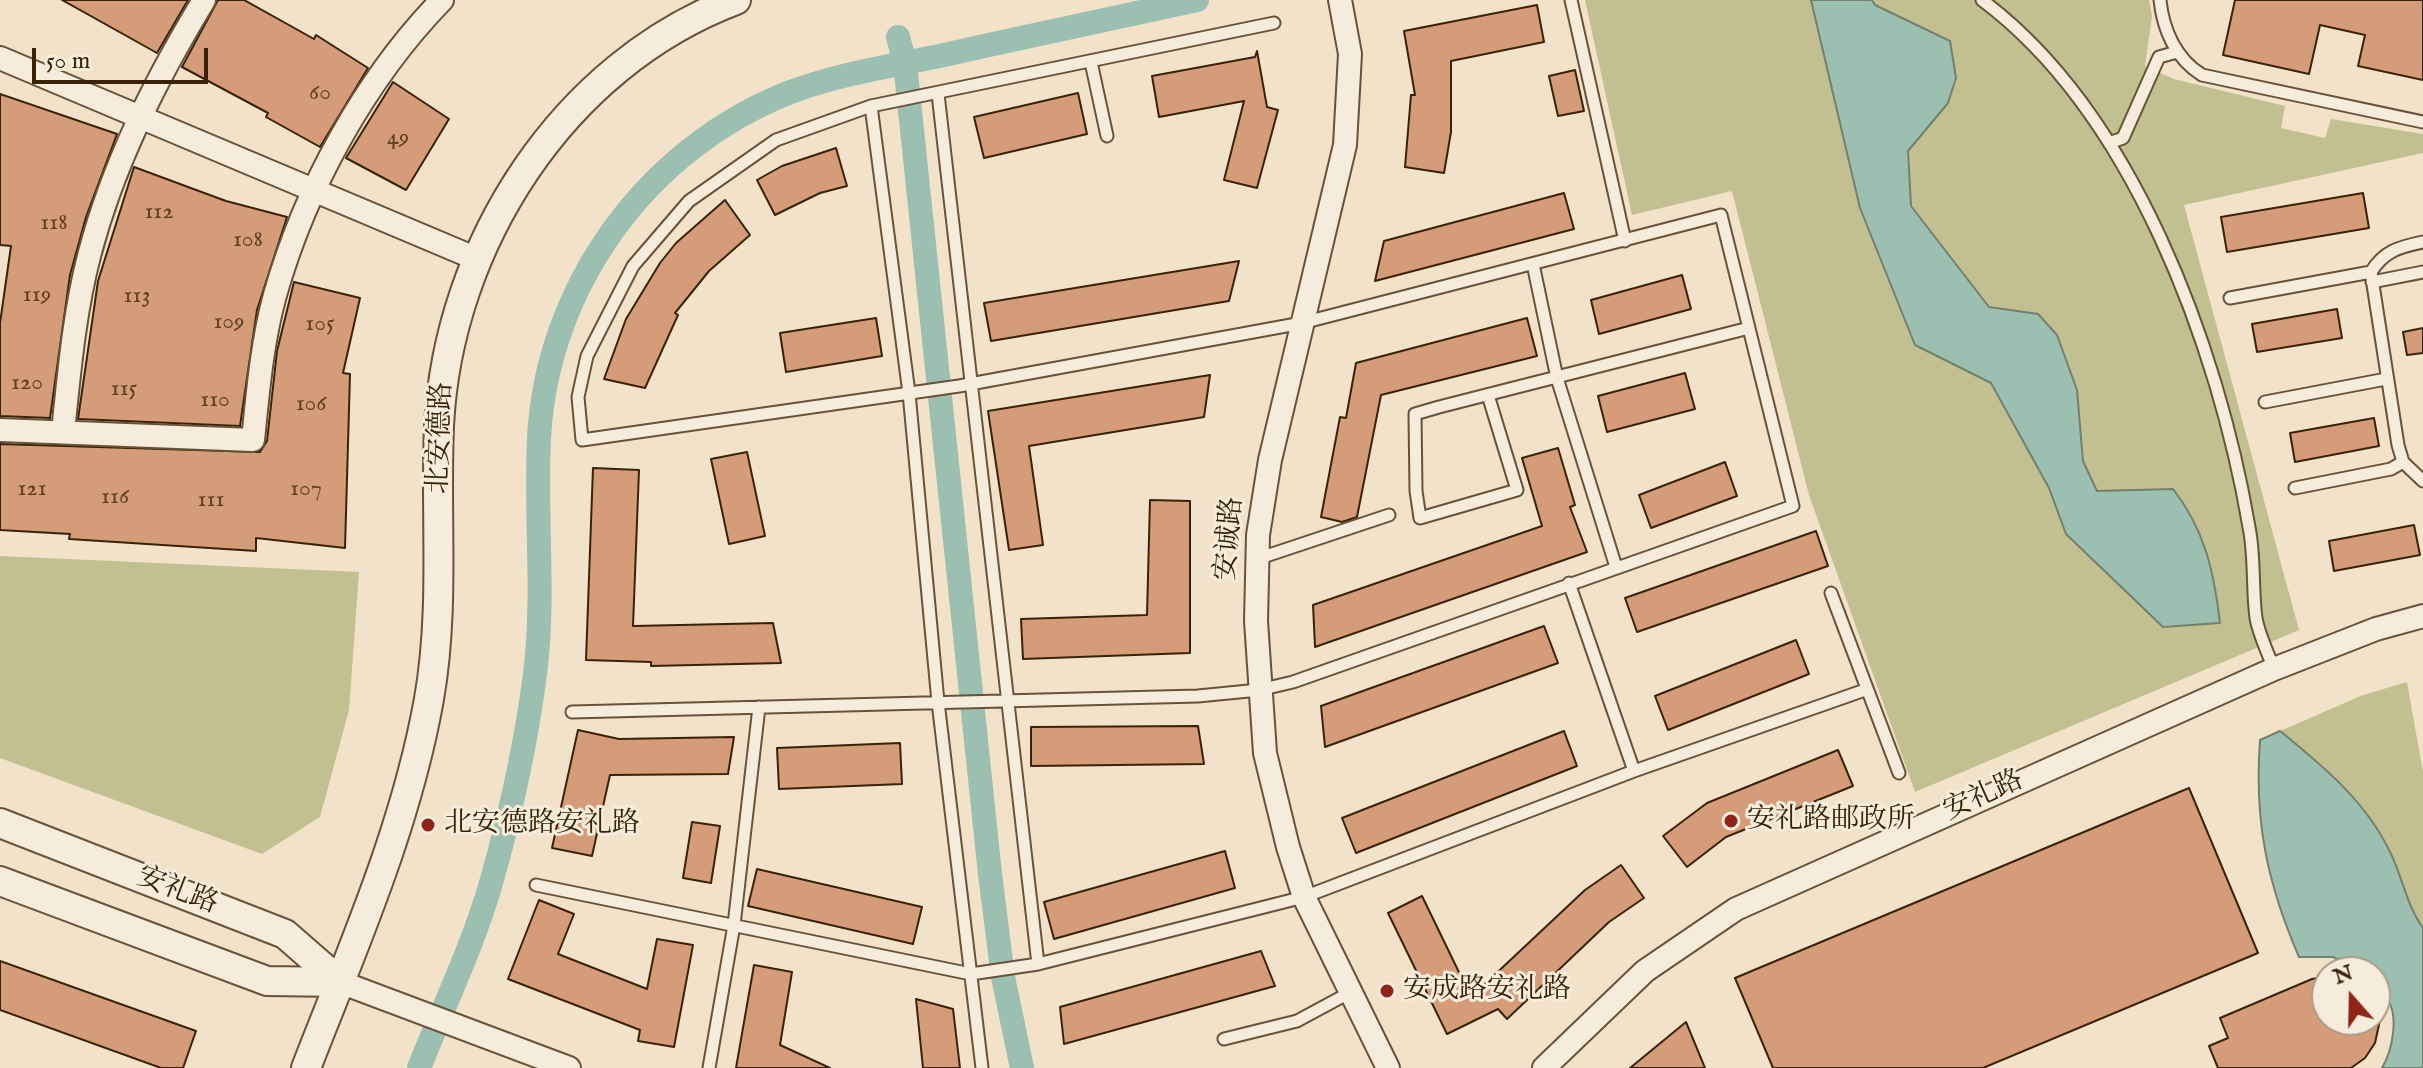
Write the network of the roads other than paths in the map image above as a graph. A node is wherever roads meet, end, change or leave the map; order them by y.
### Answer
1 (204, 0) edge
2 (442, 0) edge
3 (736, 0) edge
4 (1340, 0) edge
5 (1571, 0) edge
6 (1982, 0) edge
7 (2160, 0) edge
8 (1274, 23) dead end
9 (2177, 52) junction
10 (0, 58) edge
11 (1091, 62) junction
12 (938, 94) junction
13 (871, 106) junction
14 (139, 116) junction
15 (2423, 122) edge
16 (1107, 136) dead end
17 (2109, 143) junction
18 (315, 191) junction
19 (1625, 241) junction
20 (2423, 242) edge
21 (477, 259) junction
22 (1533, 264) junction
23 (2423, 272) edge
24 (2372, 277) junction
25 (2230, 298) dead end
26 (1302, 323) junction
27 (1749, 328) junction
28 (1557, 378) junction
29 (2386, 379) junction
30 (965, 384) junction
31 (914, 392) junction
32 (1488, 395) junction
33 (2265, 402) dead end
34 (0, 430) edge
35 (63, 432) junction
36 (2403, 462) junction
37 (2423, 481) edge
38 (2295, 488) dead end
39 (1389, 515) dead end
40 (1257, 559) junction
41 (1616, 567) junction
42 (1569, 583) junction
43 (1831, 593) dead end
44 (2423, 616) edge
45 (2274, 669) junction
46 (1259, 690) junction
47 (1865, 690) junction
48 (1003, 699) junction
49 (945, 702) junction
50 (759, 707) junction
51 (572, 712) dead end
52 (1634, 771) junction
53 (1899, 773) dead end
54 (0, 823) edge
55 (0, 881) edge
56 (536, 885) dead end
57 (1304, 897) junction
58 (734, 925) junction
59 (1038, 964) junction
60 (978, 973) junction
61 (340, 982) junction
62 (1349, 993) junction
63 (1224, 1039) dead end
64 (307, 1068) edge
65 (569, 1068) edge
66 (709, 1068) edge
67 (982, 1068) edge
68 (1388, 1068) edge
69 (1544, 1068) edge

1 - 14 street
2 - 18 street
3 - 21 street, 北安德路
4 - 26 street, 安诚路
5 - 19 lane
6 - 17 lane
7 - 9 lane
8 - 11 lane
9 - 15 lane
9 - 17 lane
10 - 14 street
11 - 12 lane
11 - 16 lane
12 - 13 lane
12 - 30 lane
13 - 31 lane
13 - 31 lane
14 - 18 street
14 - 35 street
17 - 45 lane
18 - 21 street
18 - 35 street
19 - 22 lane
19 - 27 lane
20 - 24 lane
21 - 61 street, 北安德路
22 - 26 lane
22 - 28 lane
23 - 24 lane
24 - 25 lane
24 - 29 lane
26 - 30 lane
26 - 40 street, 安诚路
27 - 28 lane
27 - 41 lane
28 - 32 lane
28 - 41 lane
29 - 33 lane
29 - 36 lane
30 - 31 lane
30 - 48 lane
31 - 49 lane
32 - 32 lane
34 - 35 street
36 - 37 lane
36 - 38 lane
39 - 40 lane
40 - 46 street, 安诚路
41 - 42 lane
42 - 46 lane
42 - 52 lane
43 - 47 lane
44 - 45 street, 安礼路
45 - 69 street, 安礼路
46 - 48 lane
46 - 57 street, 安诚路
47 - 52 lane
47 - 53 lane
48 - 49 lane
48 - 59 lane
49 - 50 lane
49 - 60 lane
50 - 51 lane
50 - 58 lane
52 - 57 lane
54 - 61 street, 安礼路
55 - 61 street, 安礼路
56 - 58 lane
57 - 59 lane
57 - 62 street, 安诚路
58 - 60 lane
58 - 66 lane
59 - 60 lane
60 - 67 lane
61 - 64 street, 北安德路
61 - 65 street, 安礼路
62 - 63 lane
62 - 68 street, 安诚路

